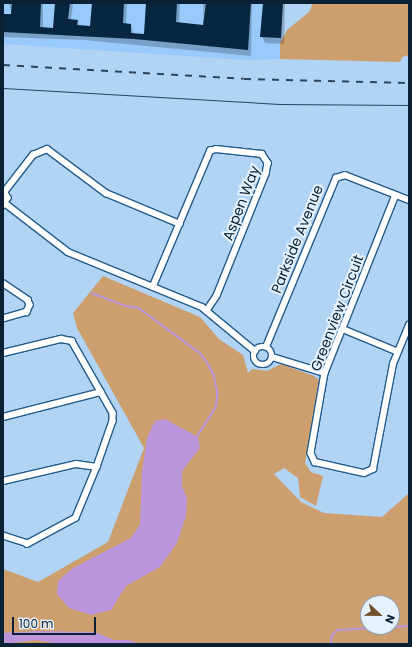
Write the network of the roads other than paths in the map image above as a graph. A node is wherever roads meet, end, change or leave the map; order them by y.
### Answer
1 (4, 190) edge
2 (396, 195) junction
3 (409, 200) edge
4 (5, 205) edge
5 (180, 224) junction
6 (3, 283) edge
7 (153, 286) junction
8 (207, 311) junction
9 (3, 319) edge
10 (409, 325) edge
11 (343, 329) junction
12 (266, 347) junction
13 (255, 351) junction
14 (396, 351) junction
15 (3, 353) edge
16 (272, 357) junction
17 (325, 373) junction
18 (101, 392) junction
19 (3, 417) edge
20 (97, 467) junction
21 (3, 481) edge
22 (3, 536) edge

1 - 4 street
1 - 5 street
2 - 3 street
2 - 11 street, Greenview Circuit
2 - 12 street, Parkside Avenue
4 - 7 street
5 - 7 street, Aspen Way
5 - 8 street, Aspen Way
6 - 9 street
7 - 8 street
8 - 13 street
10 - 14 street, Greenview Circuit
11 - 14 street
11 - 17 street, Greenview Circuit
12 - 13 street
12 - 16 street
13 - 16 street
14 - 17 street, Greenview Circuit
15 - 18 street
16 - 17 street
18 - 19 street
18 - 20 street
20 - 21 street
20 - 22 street

